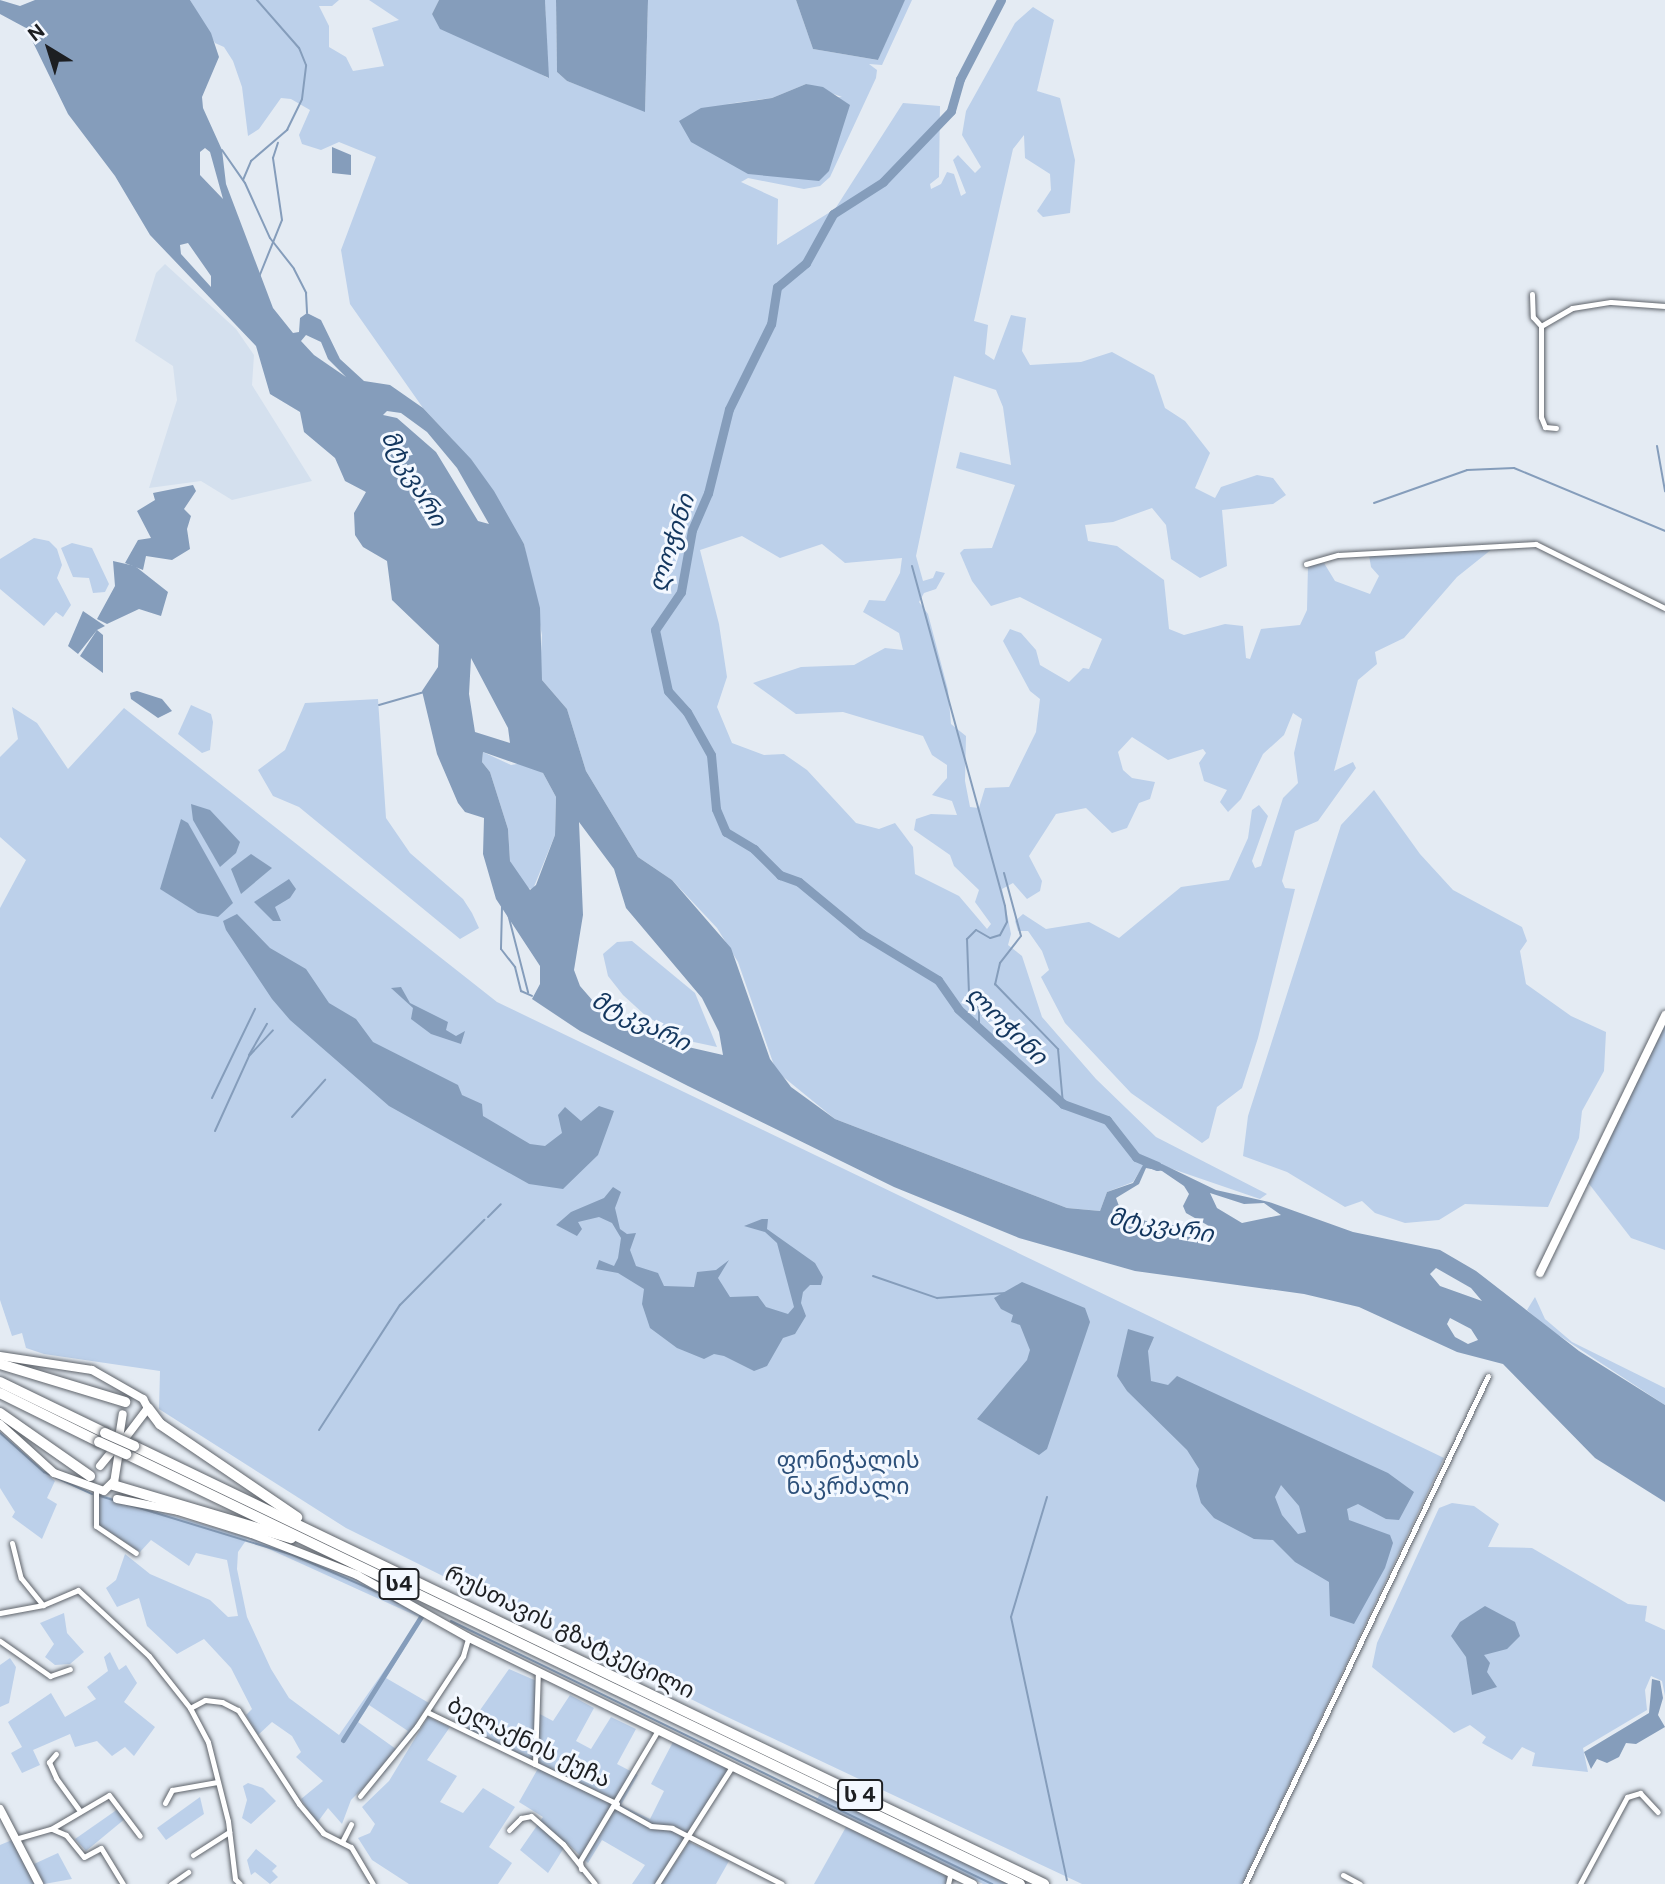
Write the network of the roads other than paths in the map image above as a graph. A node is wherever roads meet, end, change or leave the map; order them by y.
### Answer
1 (1532, 294) dead end
2 (1665, 306) edge
3 (1541, 326) junction
4 (1556, 428) dead end
5 (1306, 564) dead end
6 (1665, 608) edge
7 (1665, 1015) edge
8 (1540, 1273) dead end
9 (0, 1356) edge
10 (0, 1364) edge
11 (1488, 1376) dead end
12 (0, 1382) edge
13 (116, 1383) junction
14 (0, 1393) edge
15 (137, 1397) junction
16 (125, 1406) junction
17 (148, 1408) junction
18 (0, 1412) edge
19 (139, 1422) junction
20 (0, 1424) edge
21 (102, 1437) junction
22 (130, 1450) junction
23 (100, 1466) junction
24 (112, 1482) junction
25 (93, 1484) junction
26 (117, 1499) junction
27 (339, 1542) junction
28 (12, 1543) dead end
29 (136, 1553) dead end
30 (337, 1554) junction
31 (43, 1605) junction
32 (0, 1613) edge
33 (0, 1641) edge
34 (467, 1642) dead end
35 (70, 1669) dead end
36 (538, 1671) junction
37 (190, 1707) junction
38 (427, 1712) junction
39 (673, 1712) junction
40 (658, 1730) junction
41 (56, 1754) dead end
42 (535, 1765) junction
43 (733, 1765) junction
44 (217, 1782) junction
45 (360, 1796) dead end
46 (164, 1803) dead end
47 (616, 1805) junction
48 (0, 1809) edge
49 (80, 1811) junction
50 (1658, 1812) dead end
51 (351, 1824) dead end
52 (51, 1829) junction
53 (509, 1830) dead end
54 (229, 1832) junction
55 (140, 1836) dead end
56 (15, 1839) junction
57 (689, 1840) junction
58 (342, 1842) junction
59 (193, 1855) dead end
60 (580, 1869) junction
61 (188, 1872) dead end
62 (1343, 1875) dead end
63 (951, 1879) edge
64 (969, 1882) edge
65 (39, 1884) edge
66 (123, 1884) edge
67 (172, 1884) edge
68 (240, 1884) edge
69 (373, 1884) edge
70 (595, 1884) edge
71 (657, 1884) edge
72 (782, 1884) edge
73 (1020, 1884) edge
74 (1044, 1884) edge
75 (1245, 1884) edge
76 (1360, 1884) edge
77 (1580, 1884) edge

1 - 3 street
2 - 3 street
3 - 4 street
5 - 6 street
7 - 8 street
9 - 13 street
10 - 16 highway
11 - 75 street
12 - 21 highway, რუსთავის გზატკეცილი / ს4
13 - 15 street
13 - 16 street
14 - 21 highway, რუსთავის გზატკეცილი / ს4
15 - 16 street
15 - 17 street
16 - 19 street
16 - 23 street
17 - 19 street
17 - 27 highway
18 - 25 highway
19 - 24 street
20 - 25 street
21 - 22 highway, რუსთავის გზატკეცილი / ს4, bridge
22 - 27 highway, რუსთავის გზატკეცილი / ს4
22 - 30 highway, რუსთავის გზატკეცილი / ს4
23 - 24 street
23 - 25 street
24 - 25 street
24 - 26 street
24 - 30 highway
25 - 26 street
25 - 29 street
26 - 36 street
27 - 39 highway, რუსთავის გზატკეცილი / ს4
28 - 31 street
30 - 39 highway, რუსთავის გზატკეცილი / ს4
31 - 32 street
31 - 37 street
33 - 35 street
34 - 38 street
36 - 40 street
36 - 42 street
37 - 44 street
37 - 58 street
38 - 42 street, ბელაქნის ქუჩა
38 - 45 street
39 - 73 highway, რუსთავის გზატკეცილი / ს 4
39 - 74 highway, რუსთავის გზატკეცილი / ს 4
40 - 43 street
40 - 47 street
41 - 49 street
42 - 47 street, ბელაქნის ქუჩა
43 - 57 street
43 - 63 street
44 - 46 street
44 - 54 street
47 - 57 street, ბელაქნის ქუჩა
47 - 60 street
48 - 56 street
49 - 52 street
49 - 55 street
50 - 77 street
51 - 58 street
52 - 56 street
52 - 66 street
53 - 60 street
54 - 59 street
54 - 68 street
56 - 65 street
57 - 71 street
57 - 72 street, ბელაქნის ქუჩა
58 - 69 street
60 - 70 street
61 - 67 street
62 - 76 street
63 - 64 street

